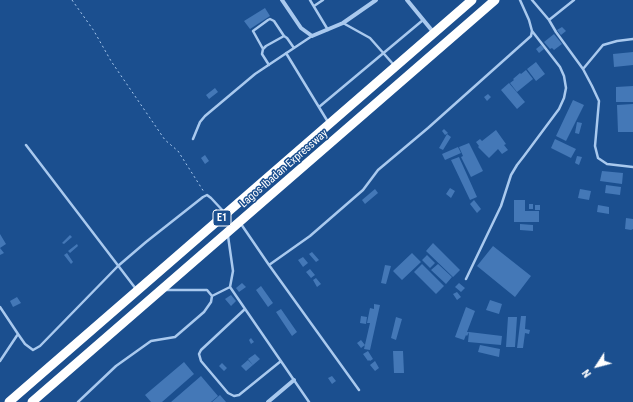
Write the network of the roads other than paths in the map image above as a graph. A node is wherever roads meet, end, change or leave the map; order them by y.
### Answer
1 (282, 0) edge
2 (310, 0) edge
3 (323, 0) edge
4 (376, 0) edge
5 (407, 0) edge
6 (495, 0) edge
7 (520, 0) edge
8 (532, 0) edge
9 (574, 0) edge
10 (467, 1) edge
11 (314, 6) junction
12 (423, 20) junction
13 (549, 20) junction
14 (344, 23) junction
15 (329, 30) junction
16 (532, 31) junction
17 (434, 33) junction
18 (284, 36) junction
19 (312, 36) junction
20 (633, 39) edge
21 (294, 48) junction
22 (263, 49) junction
23 (286, 53) junction
24 (384, 53) junction
25 (269, 65) junction
26 (395, 67) junction
27 (583, 69) junction
28 (319, 107) junction
29 (329, 124) junction
30 (193, 139) dead end
31 (26, 145) dead end
32 (633, 167) edge
33 (226, 214) junction
34 (240, 223) junction
35 (228, 234) junction
36 (269, 265) junction
37 (118, 266) junction
38 (466, 279) dead end
39 (230, 287) junction
40 (162, 290) junction
41 (137, 291) junction
42 (212, 296) junction
43 (0, 307) edge
44 (245, 309) junction
45 (18, 334) junction
46 (0, 361) edge
47 (281, 361) junction
48 (294, 380) junction
49 (359, 390) dead end
50 (9, 402) edge
51 (32, 402) edge
52 (78, 402) edge
53 (268, 402) edge
54 (309, 402) edge

1 - 19 street
2 - 11 lane
3 - 11 lane
4 - 14 street
5 - 12 street
6 - 34 highway, Lagos-Ibadan Expressway / E1
7 - 16 lane
8 - 13 lane
9 - 13 lane
10 - 17 highway, Lagos-Ibadan Expressway / E1
11 - 15 lane
12 - 17 street
12 - 24 lane
13 - 27 lane
14 - 15 street
14 - 24 lane
15 - 19 street
16 - 36 lane
16 - 38 lane
17 - 26 highway, Lagos-Ibadan Expressway / E1
18 - 21 lane
18 - 22 lane
18 - 22 lane
19 - 21 lane
20 - 27 lane
21 - 23 lane
22 - 25 lane
23 - 25 lane
23 - 28 lane
24 - 26 lane
24 - 28 lane
25 - 30 lane
26 - 29 highway, Lagos-Ibadan Expressway / E1
27 - 32 lane
28 - 29 lane
29 - 33 highway, Lagos-Ibadan Expressway / E1
31 - 37 lane
33 - 37 lane
33 - 41 highway, Lagos-Ibadan Expressway / E1
34 - 35 highway, Lagos-Ibadan Expressway / E1
34 - 36 lane
35 - 39 lane
35 - 40 highway, Lagos-Ibadan Expressway / E1
36 - 49 lane
37 - 41 lane
37 - 45 lane
39 - 42 lane
39 - 44 lane
40 - 42 lane
40 - 51 highway, Lagos-Ibadan Expressway / E1
41 - 50 highway, Lagos-Ibadan Expressway / E1
42 - 52 lane
43 - 45 lane
44 - 47 lane
44 - 47 lane
45 - 46 lane
47 - 48 lane
48 - 53 street
48 - 54 lane

